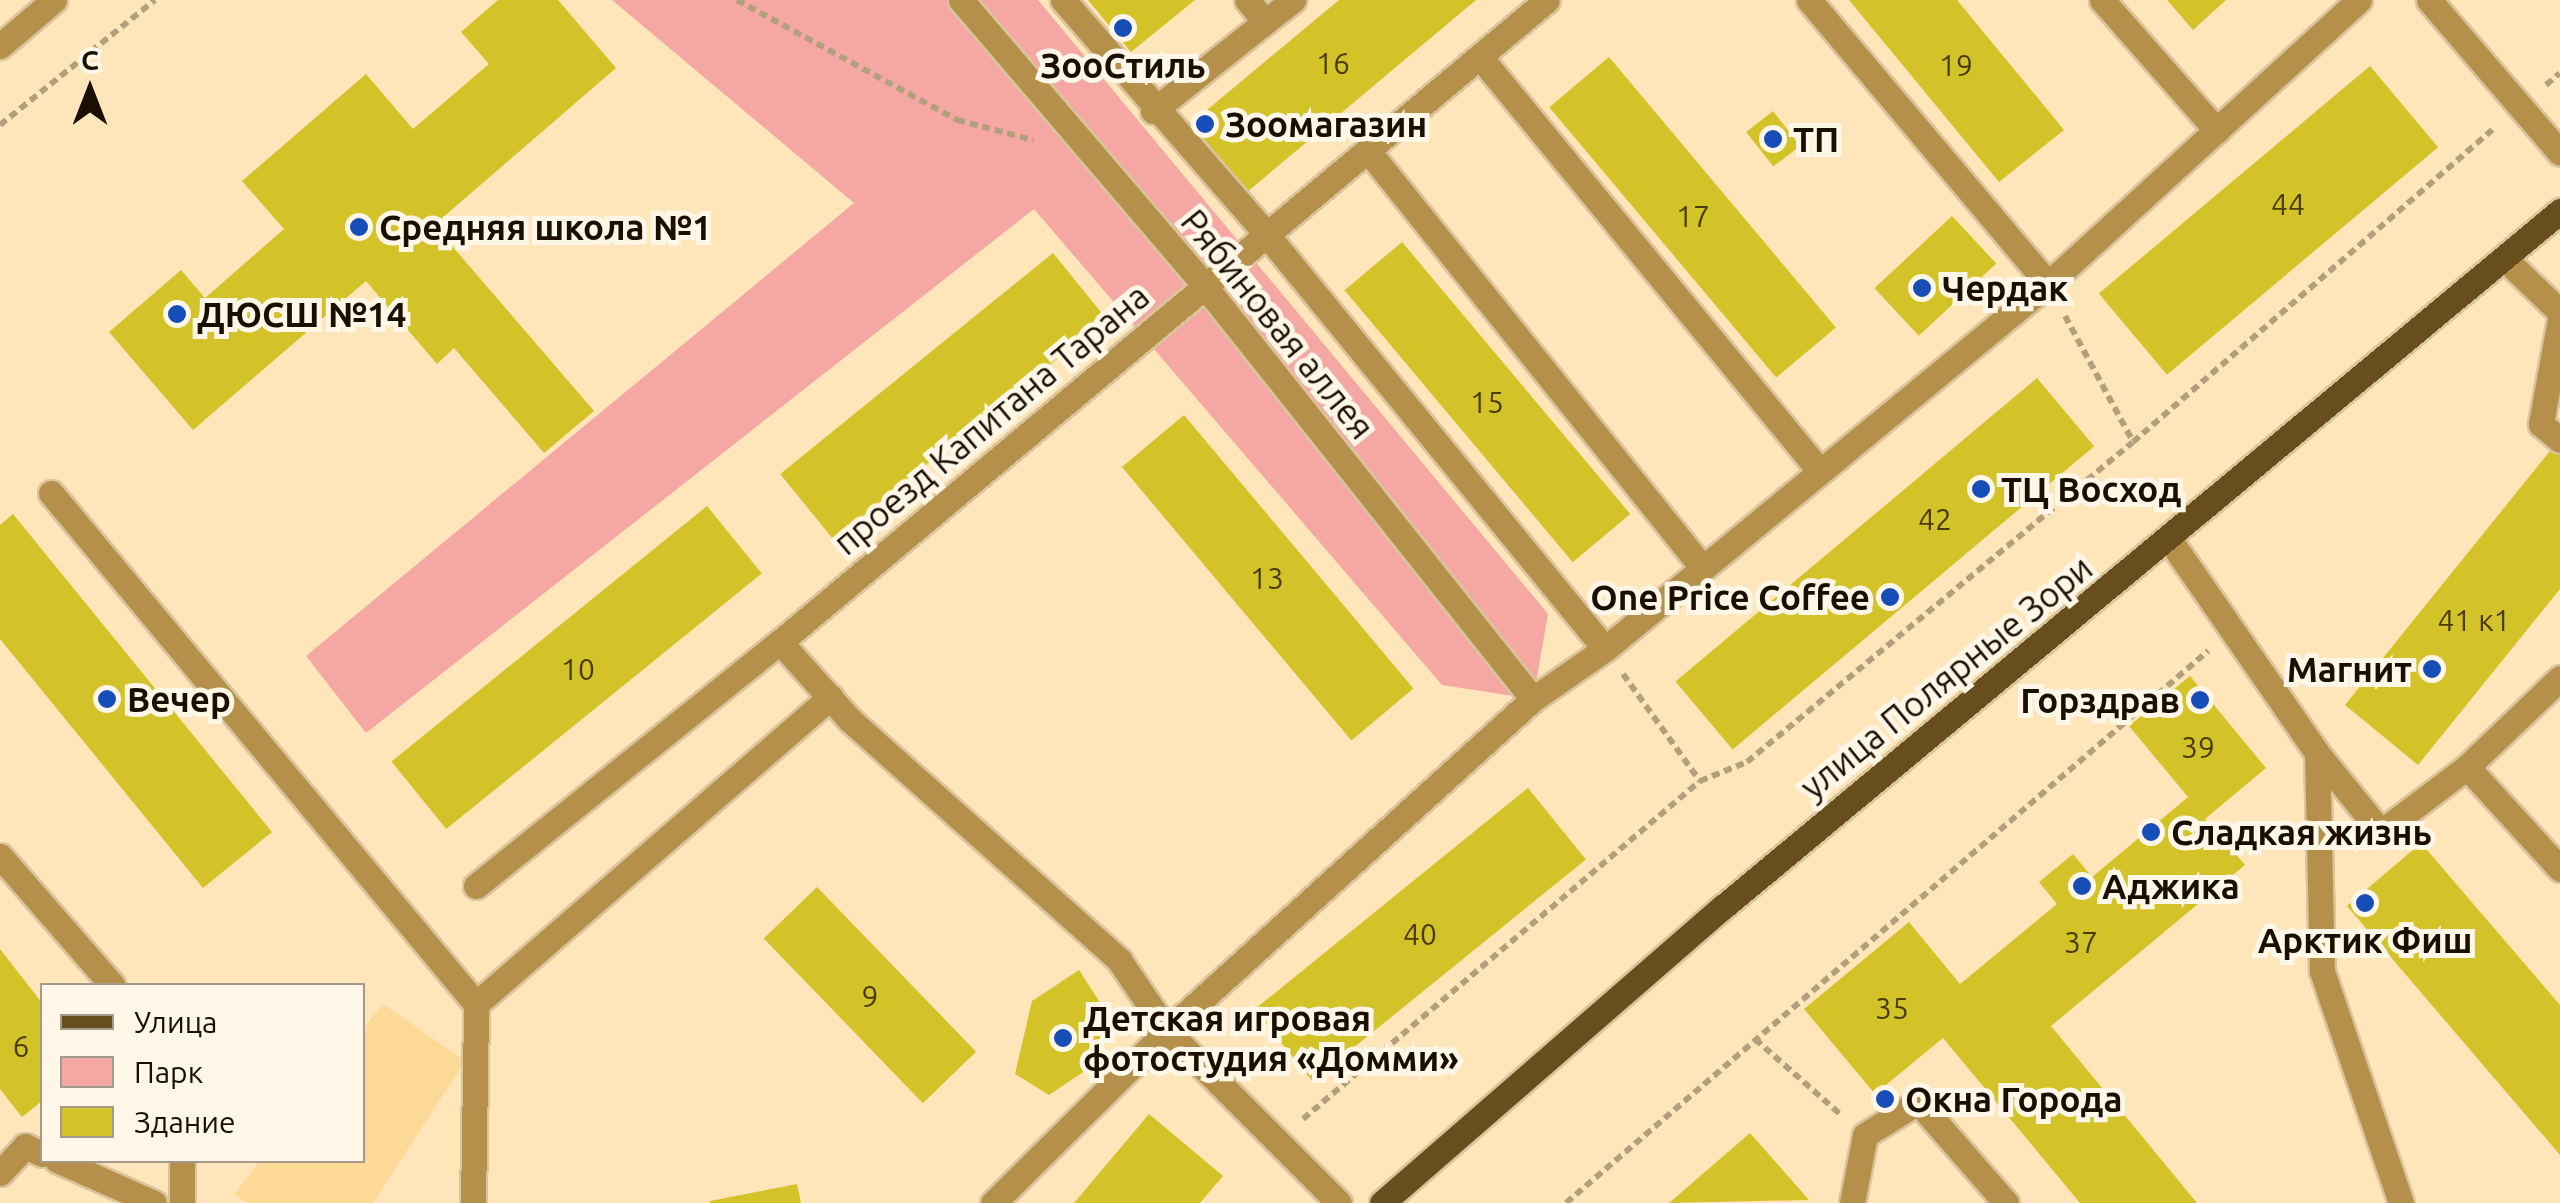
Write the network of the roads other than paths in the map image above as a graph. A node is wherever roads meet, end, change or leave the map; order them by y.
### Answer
1 (54, 0) edge
2 (961, 0) edge
3 (1063, 0) edge
4 (1247, 0) edge
5 (1292, 0) edge
6 (1547, 0) edge
7 (1809, 0) edge
8 (2102, 0) edge
9 (2359, 0) edge
10 (2429, 0) edge
11 (1265, 22) junction
12 (0, 46) edge
13 (1480, 58) junction
14 (1153, 111) junction
15 (2217, 131) junction
16 (1369, 152) junction
17 (2560, 153) edge
18 (2560, 211) edge
19 (1267, 235) junction
20 (2504, 258) junction
21 (2048, 284) junction
22 (1204, 285) junction
23 (2560, 316) edge
24 (2560, 440) edge
25 (1818, 469) junction
26 (51, 492) dead end
27 (2169, 538) junction
28 (1701, 566) junction
29 (780, 642) junction
30 (1605, 649) junction
31 (2560, 678) edge
32 (830, 697) junction
33 (1533, 699) junction
34 (2316, 753) junction
35 (2467, 767) junction
36 (0, 856) edge
37 (2560, 869) edge
38 (476, 886) dead end
39 (110, 983) edge
40 (476, 1004) junction
41 (1167, 1032) junction
42 (40, 1153) edge
43 (64, 1163) edge
44 (182, 1163) edge
45 (0, 1174) edge
46 (154, 1203) edge
47 (182, 1203) edge
48 (473, 1203) edge
49 (992, 1203) edge
50 (1339, 1203) edge
51 (1382, 1203) edge
52 (1852, 1203) edge
53 (2006, 1203) edge
54 (2401, 1203) edge

1 - 12 street
2 - 22 street, Рябиновая аллея
3 - 14 street
4 - 11 street
5 - 11 street
6 - 13 street, проезд Капитана Тарана
7 - 21 street
8 - 15 street
9 - 15 street
10 - 17 street
11 - 14 street
13 - 16 street, проезд Капитана Тарана
13 - 25 street
14 - 19 street
15 - 21 street
16 - 19 street, проезд Капитана Тарана
16 - 28 street
18 - 20 main road, улица Полярные Зори
19 - 22 street, проезд Капитана Тарана
19 - 30 street
20 - 23 street
20 - 27 main road, улица Полярные Зори
21 - 25 street
22 - 29 street, проезд Капитана Тарана
22 - 33 street, Рябиновая аллея
23 - 24 street
25 - 28 street
26 - 40 street
27 - 34 street
27 - 51 main road, улица Полярные Зори
28 - 30 street
29 - 32 street
29 - 38 street, проезд Капитана Тарана
30 - 33 street
31 - 35 street
32 - 40 street
32 - 41 street
33 - 41 street
34 - 35 street
34 - 54 street
35 - 37 street
36 - 39 street
40 - 48 street
41 - 49 street
41 - 50 street
42 - 45 street
43 - 46 street
44 - 47 street
52 - 53 street

